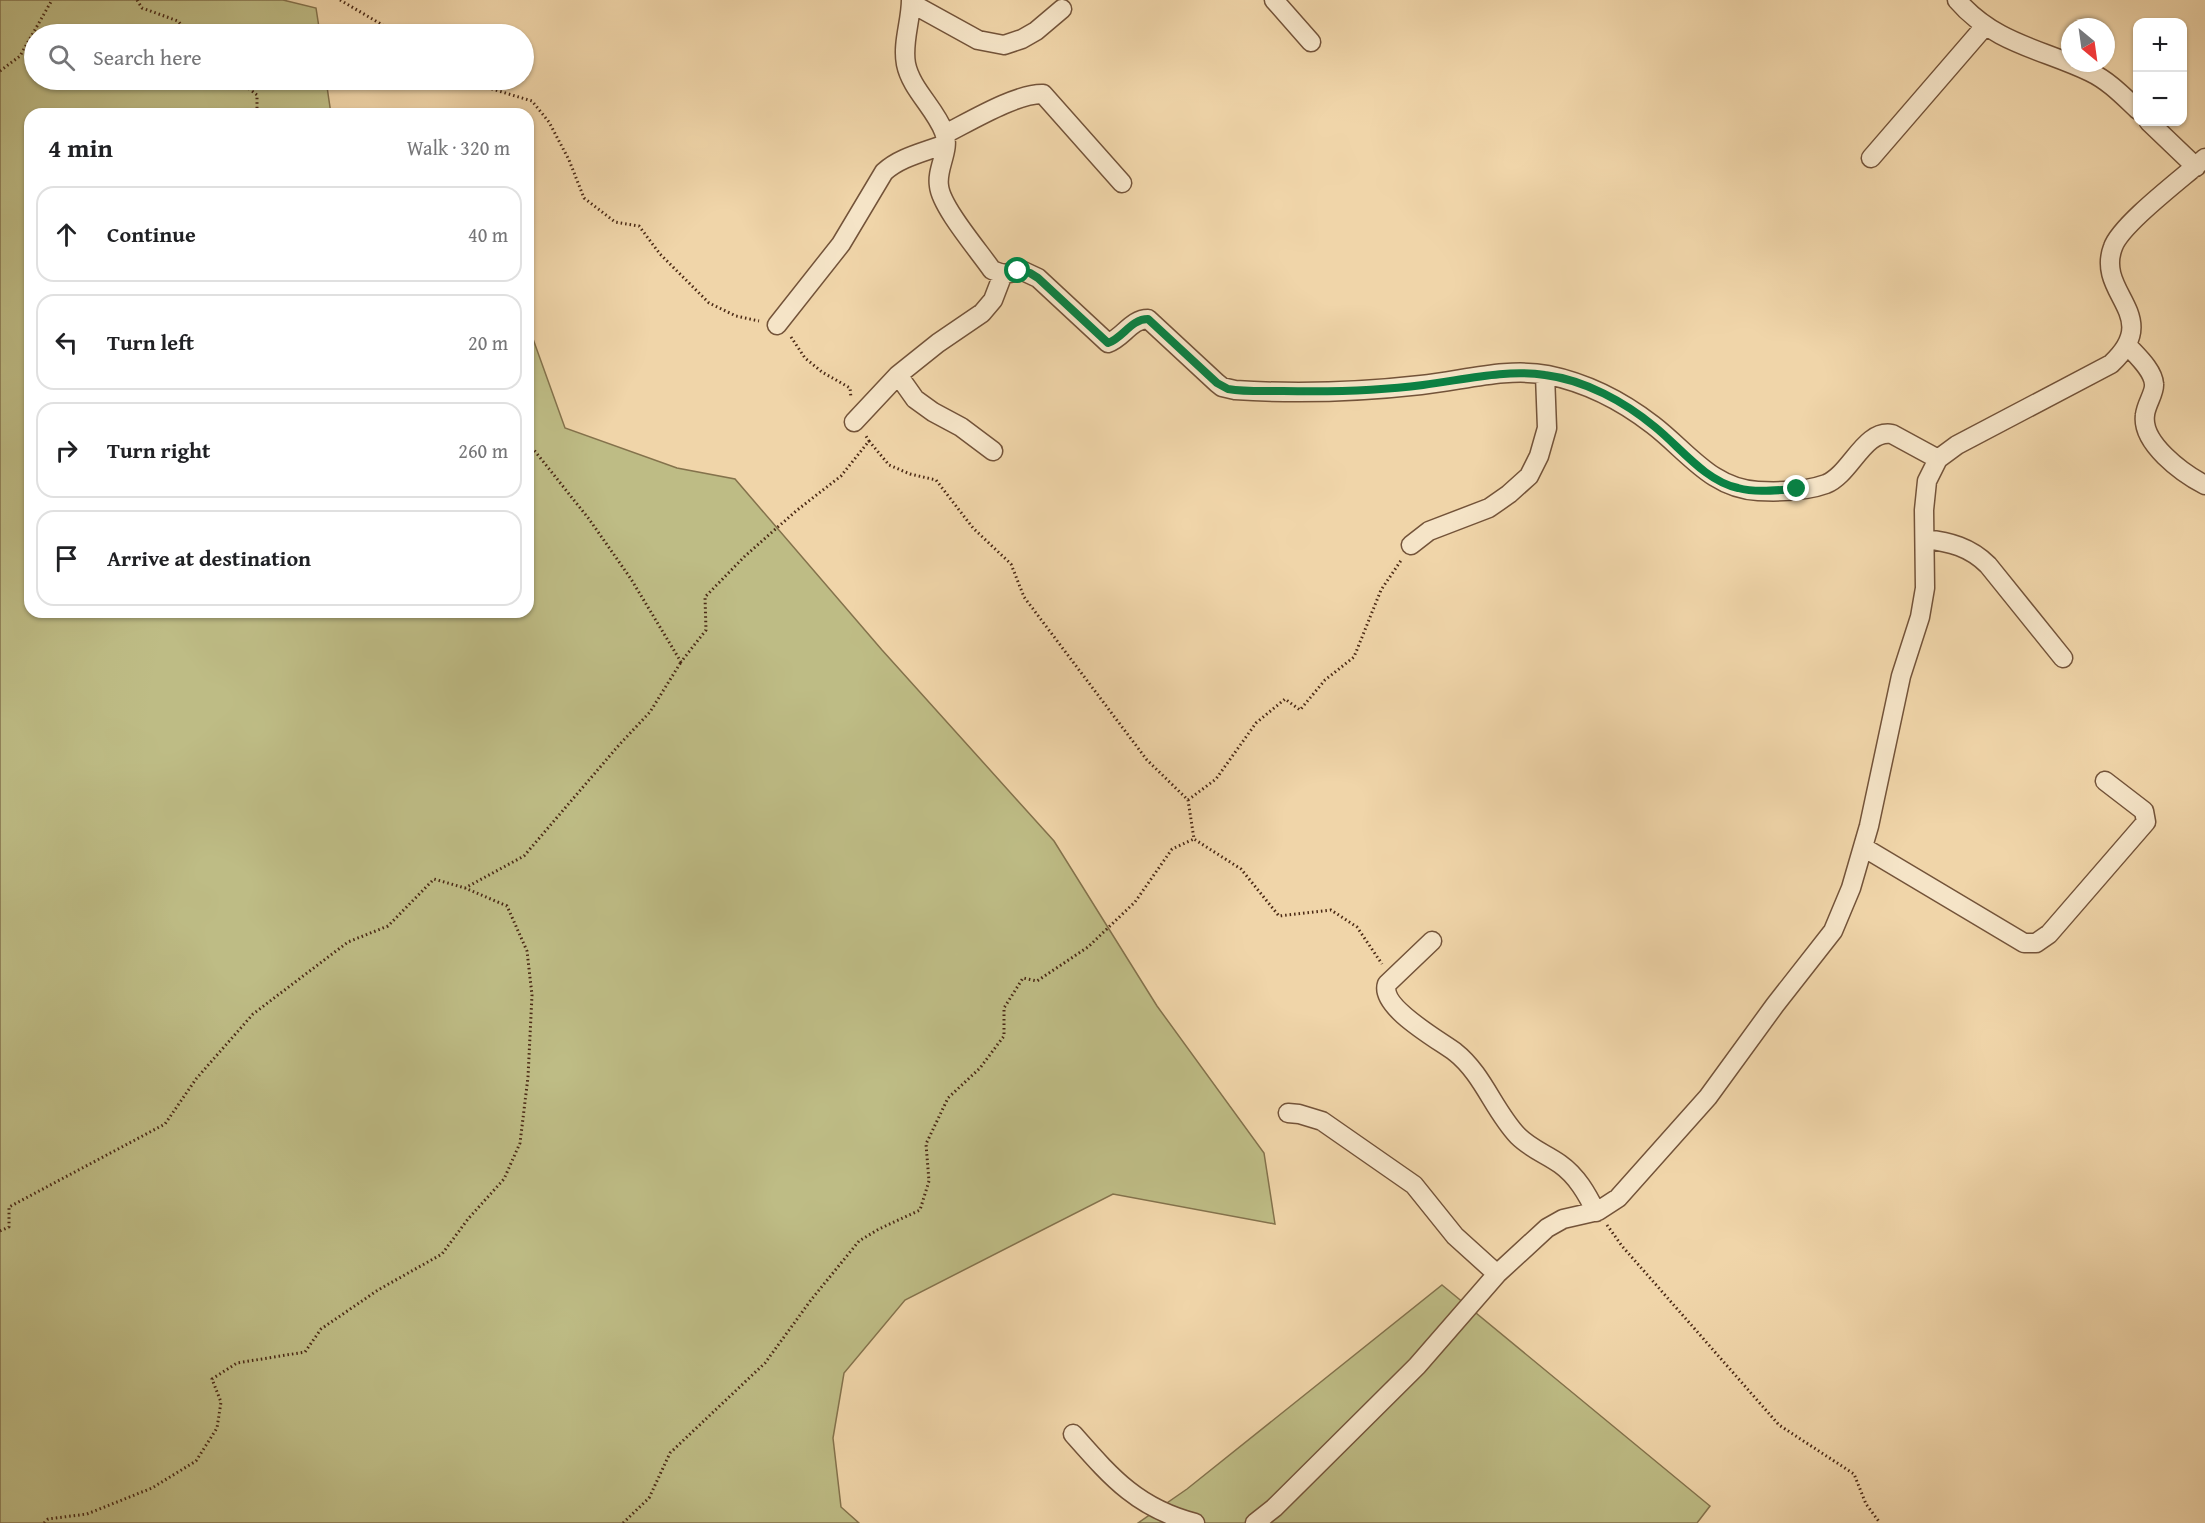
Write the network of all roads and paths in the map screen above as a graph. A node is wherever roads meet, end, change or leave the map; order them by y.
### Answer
1 (52, 0) edge
2 (137, 0) edge
3 (340, 0) edge
4 (1274, 0) edge
5 (1957, 0) edge
6 (911, 2) edge
7 (1062, 9) dead end
8 (38, 24) edge
9 (181, 24) edge
10 (381, 24) edge
11 (1985, 26) junction
12 (1311, 42) dead end
13 (24, 49) edge
14 (0, 71) edge
15 (250, 90) edge
16 (495, 90) edge
17 (2133, 105) edge
18 (257, 108) edge
19 (2154, 126) edge
20 (945, 139) junction
21 (1871, 159) dead end
22 (2200, 163) edge
23 (1122, 183) dead end
24 (1003, 274) junction
25 (777, 325) junction
26 (2128, 346) junction
27 (898, 375) junction
28 (1545, 375) junction
29 (854, 422) junction
30 (869, 441) junction
31 (534, 450) edge
32 (993, 451) dead end
33 (1938, 459) junction
34 (2205, 485) edge
35 (1925, 539) junction
36 (1411, 545) joint
37 (2063, 658) dead end
38 (681, 662) junction
39 (2105, 781) dead end
40 (1188, 800) junction
41 (1194, 839) junction
42 (1863, 847) junction
43 (465, 888) junction
44 (1432, 940) dead end
45 (1392, 978) junction
46 (1288, 1113) dead end
47 (1597, 1212) junction
48 (0, 1231) edge
49 (1497, 1274) junction
50 (1072, 1434) dead end
51 (44, 1523) edge
52 (623, 1523) edge
53 (1195, 1523) edge
54 (1255, 1523) edge
55 (1880, 1523) edge

1 - 8 path
2 - 9 path
3 - 10 path
4 - 12 street
5 - 11 street
6 - 7 street
6 - 20 street
11 - 17 street
11 - 21 street
13 - 14 path
15 - 18 path
16 - 25 path
19 - 22 street
20 - 23 street
20 - 24 street
20 - 25 street
22 - 26 street
24 - 27 street
24 - 28 street
25 - 29 path
26 - 33 street
26 - 34 street
27 - 29 street
27 - 32 street
28 - 33 street
28 - 36 street
29 - 30 path
30 - 38 path
30 - 40 path
31 - 38 path
33 - 35 street
35 - 37 street
35 - 42 street
36 - 40 path
38 - 43 path
39 - 42 street
40 - 41 path
41 - 45 path
41 - 52 path
42 - 47 street
43 - 48 path
43 - 51 path
44 - 45 street
45 - 47 street
46 - 49 street
47 - 49 street
47 - 55 path
49 - 54 street
50 - 53 street

